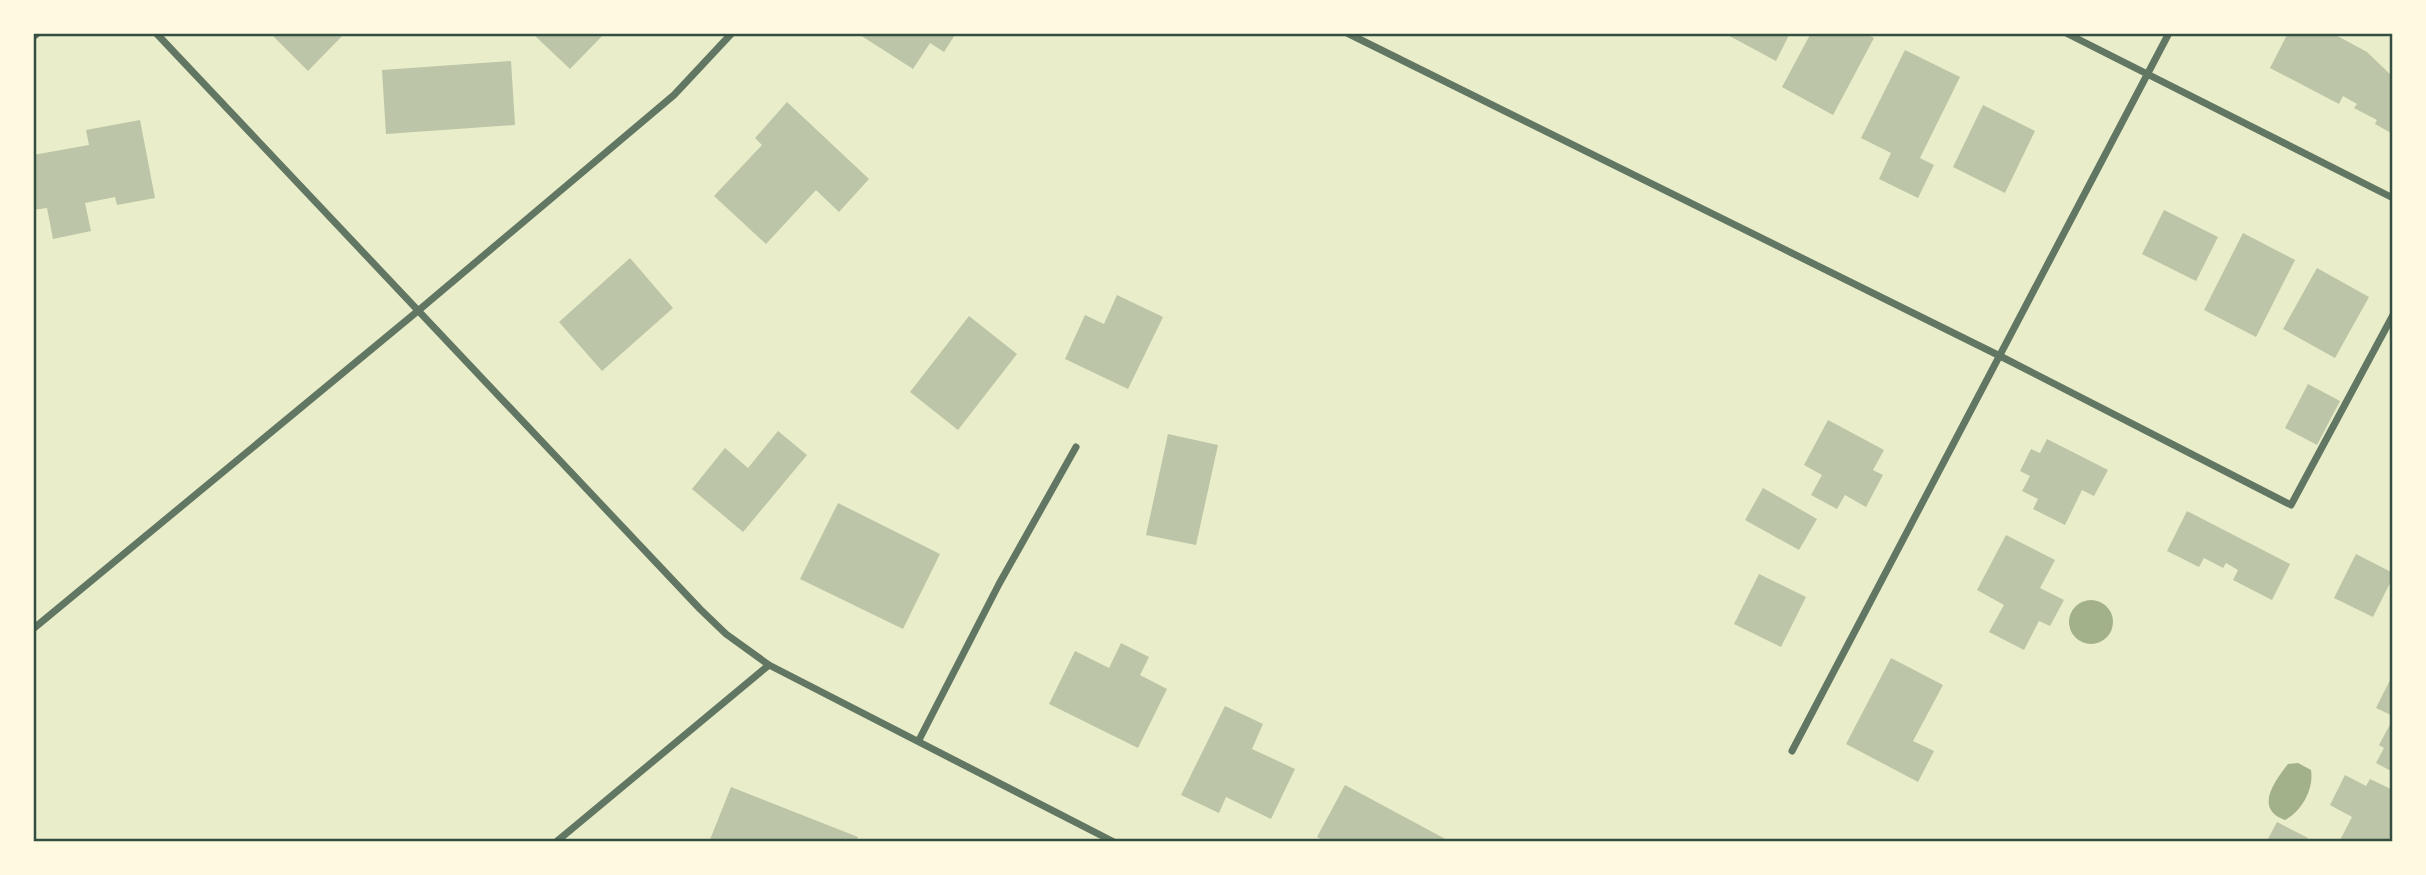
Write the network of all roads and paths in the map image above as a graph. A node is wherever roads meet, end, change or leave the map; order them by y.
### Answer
1 (38, 33) edge
2 (156, 33) edge
3 (732, 33) edge
4 (1347, 33) edge
5 (2066, 33) edge
6 (2169, 33) edge
7 (33, 37) edge
8 (2147, 74) junction
9 (2393, 198) edge
10 (419, 310) junction
11 (2393, 314) edge
12 (2000, 356) junction
13 (1076, 447) dead end
14 (33, 629) edge
15 (769, 665) junction
16 (919, 740) junction
17 (1792, 751) dead end
18 (556, 842) edge
19 (1114, 842) edge

1 - 7 street
2 - 10 street
3 - 10 street
4 - 12 street
5 - 8 street
6 - 8 street
8 - 9 street
8 - 12 street
10 - 14 street
10 - 15 street
11 - 12 street
12 - 17 street
13 - 16 street
15 - 16 street
15 - 18 street
16 - 19 street

